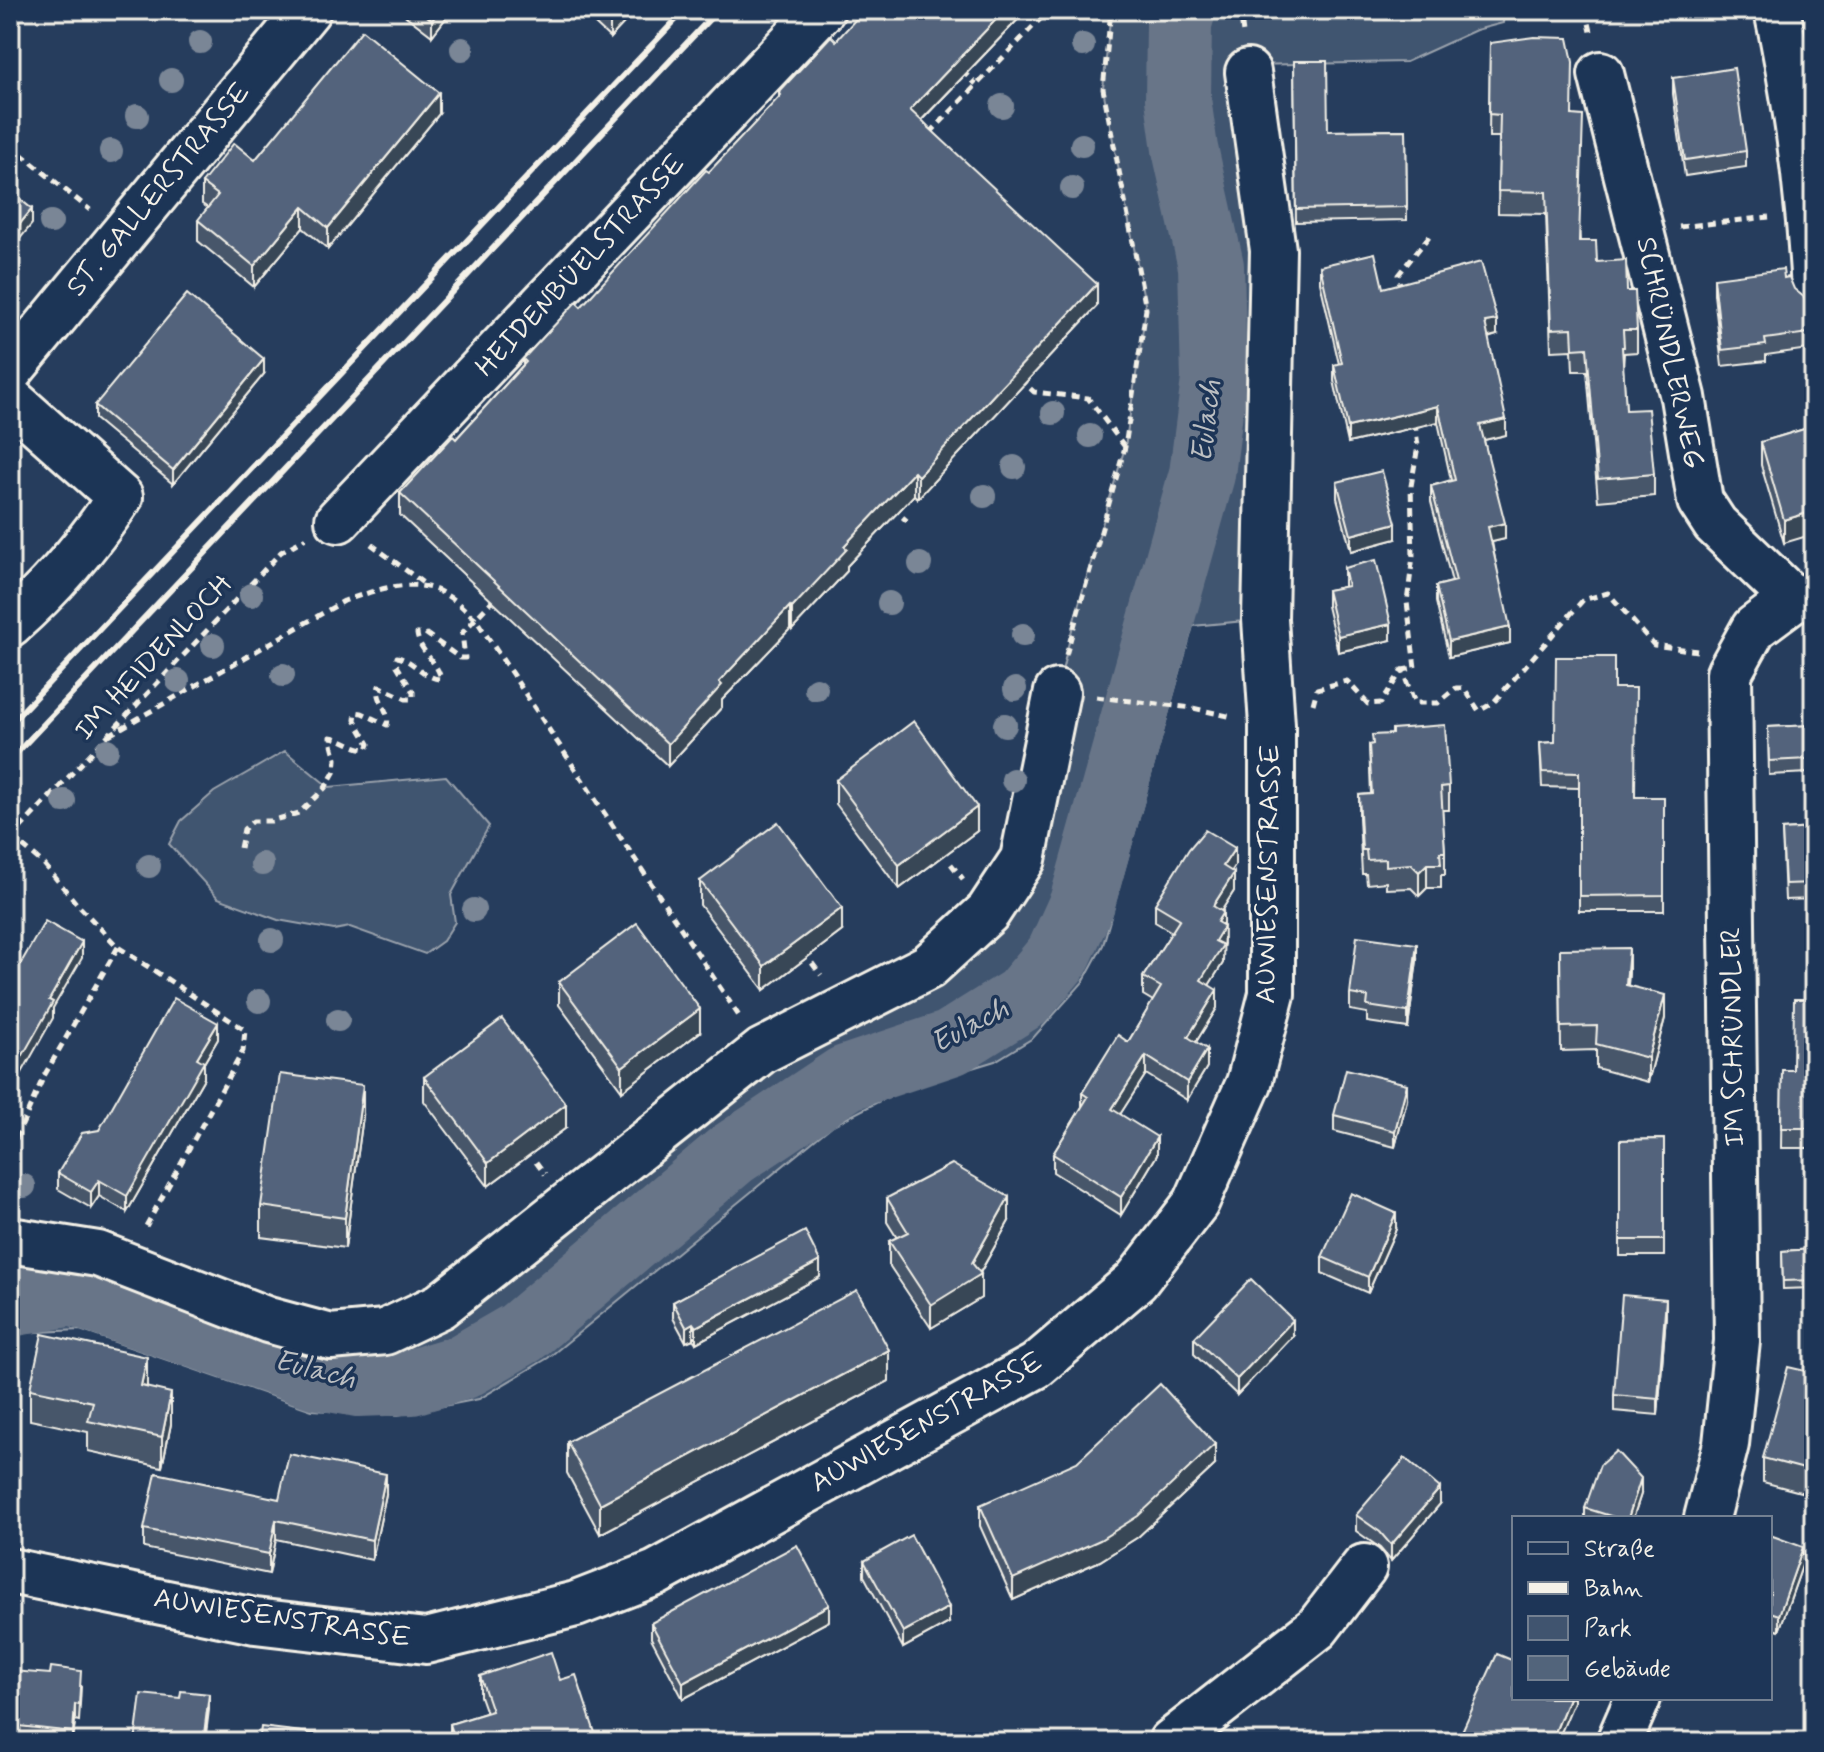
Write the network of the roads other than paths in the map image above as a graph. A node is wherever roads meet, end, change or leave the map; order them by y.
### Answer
1 (308, 10) edge
2 (822, 10) edge
3 (1777, 10) edge
4 (1248, 72) dead end
5 (1601, 74) dead end
6 (1814, 291) edge
7 (10, 371) edge
8 (10, 399) edge
9 (338, 520) road end
10 (1803, 597) edge
11 (10, 624) edge
12 (1076, 695) road end
13 (10, 1240) edge
14 (1708, 1516) edge
15 (1364, 1567) dead end
16 (10, 1571) edge
17 (1637, 1700) edge
18 (1171, 1742) edge
19 (1619, 1742) edge

1 - 7 street, ST. GALLERSTRASSE
2 - 9 street, HEIDENBÜELSTRASSE
3 - 6 street
4 - 16 street, AUWIESENSTRASSE
5 - 10 street, SCHRÜNDLERWEG
8 - 11 street
10 - 14 street, IM SCHRÜNDLER
12 - 13 street
15 - 18 street
17 - 19 street

